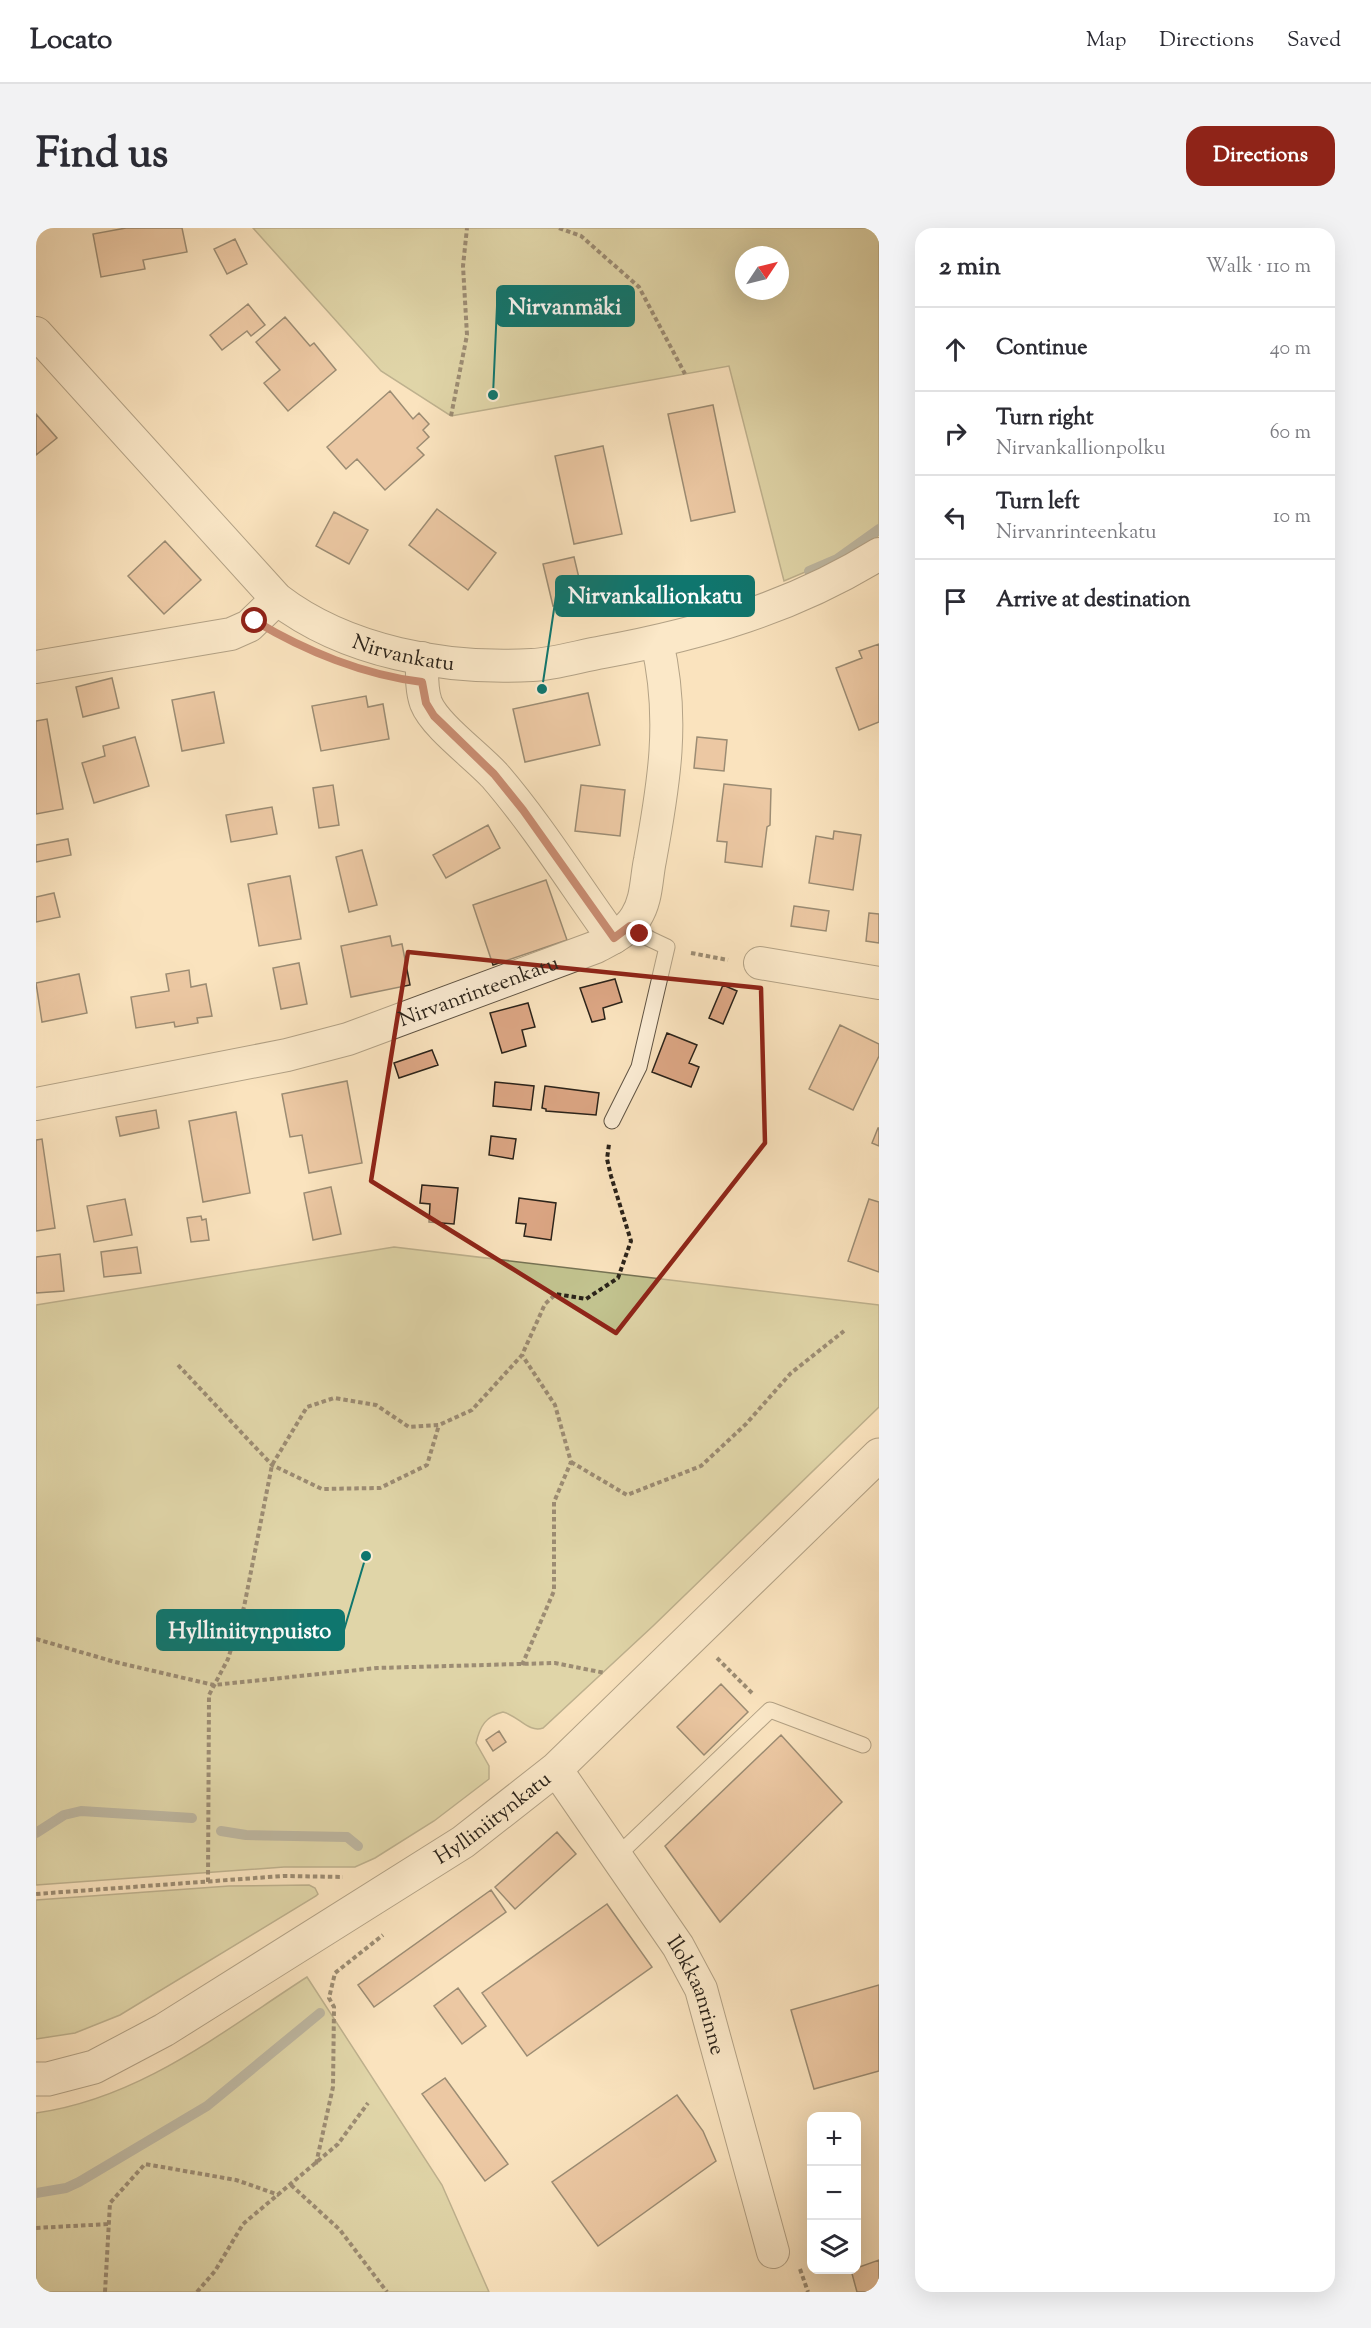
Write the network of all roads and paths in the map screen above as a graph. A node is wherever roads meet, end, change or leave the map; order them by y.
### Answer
1 (468, 228) edge
2 (559, 228) edge
3 (36, 333) edge
4 (685, 374) dead end
5 (451, 416) dead end
6 (879, 554) edge
7 (277, 599) junction
8 (657, 642) junction
9 (422, 658) junction
10 (36, 668) edge
11 (622, 932) junction
12 (667, 947) junction
13 (760, 963) joint
14 (879, 983) edge
15 (36, 1104) edge
16 (612, 1121) joint
17 (843, 1331) dead end
18 (522, 1355) junction
19 (178, 1365) dead end
20 (439, 1425) junction
21 (879, 1455) edge
22 (571, 1462) junction
23 (272, 1465) junction
24 (694, 1636) junction
25 (36, 1639) edge
26 (522, 1665) junction
27 (604, 1683) dead end
28 (214, 1685) junction
29 (770, 1710) junction
30 (863, 1745) dead end
31 (556, 1769) junction
32 (618, 1855) junction
33 (346, 1877) dead end
34 (208, 1882) junction
35 (36, 1894) edge
36 (334, 1974) dead end
37 (36, 2079) edge
38 (368, 2103) dead end
39 (316, 2164) junction
40 (291, 2185) junction
41 (279, 2194) junction
42 (109, 2224) junction
43 (36, 2228) edge
44 (773, 2252) dead end
45 (105, 2292) edge
46 (197, 2292) edge
47 (387, 2292) edge

1 - 5 path
2 - 4 path
3 - 7 street, Nirvankatu
6 - 8 street, Nirvankatu
7 - 9 street, Nirvankatu
7 - 10 street
8 - 9 street, Nirvankatu
8 - 11 street
9 - 11 street
11 - 12 lane
11 - 15 street, Nirvanrinteenkatu
12 - 13 path
12 - 16 lane
13 - 14 street
16 - 18 path
17 - 22 path
18 - 20 path
18 - 22 path
19 - 23 path
20 - 23 path
20 - 23 path
21 - 24 street, Hylliniitynkatu
22 - 26 path
23 - 28 path
24 - 29 path
24 - 31 street, Hylliniitynkatu
25 - 28 path
26 - 27 path
26 - 28 path
28 - 34 path
29 - 30 lane
29 - 32 lane
31 - 32 street, Ilokkaanrinne
31 - 37 street, Hylliniitynkatu
32 - 44 street, Ilokkaanrinne
33 - 34 path
34 - 35 path
36 - 39 path
38 - 39 path
39 - 40 path
40 - 41 path
40 - 47 path
41 - 42 path
41 - 46 path
42 - 43 path
42 - 45 path

